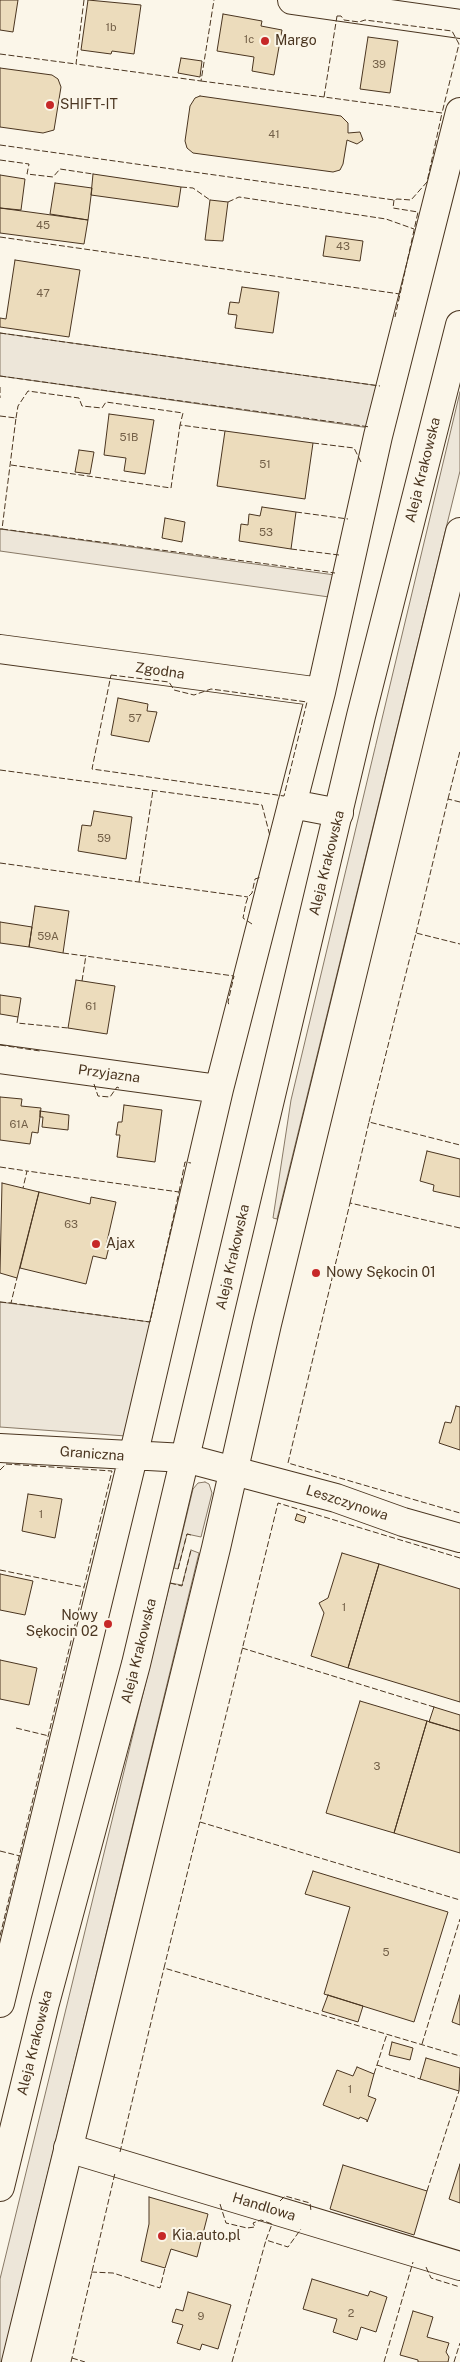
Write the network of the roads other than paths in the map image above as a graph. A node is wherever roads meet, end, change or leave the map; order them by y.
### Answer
1 (292, 0) edge
2 (460, 24) edge
3 (460, 112) edge
4 (460, 325) edge
5 (460, 532) edge
6 (0, 649) edge
7 (321, 692) junction
8 (292, 804) junction
9 (339, 813) junction
10 (0, 1060) edge
11 (219, 1089) junction
12 (0, 1448) edge
13 (133, 1457) junction
14 (185, 1458) junction
15 (234, 1470) junction
16 (460, 1538) edge
17 (0, 2003) edge
18 (68, 2148) junction
19 (0, 2188) edge
20 (460, 2266) edge
21 (16, 2362) edge

1 - 2 main road
3 - 7 main road
4 - 9 main road, Aleja Krakowska
5 - 15 main road
6 - 7 main road, Zgodna
7 - 8 main road
8 - 9 main road
8 - 11 main road
9 - 14 main road, Aleja Krakowska
10 - 11 main road, Przyjazna
11 - 13 main road
12 - 13 main road, Graniczna
13 - 14 main road, Graniczna
13 - 17 main road
14 - 15 main road, Graniczna
14 - 19 main road, Aleja Krakowska
15 - 16 main road, Leszczynowa
15 - 18 main road
18 - 20 main road, Handlowa
18 - 21 main road

